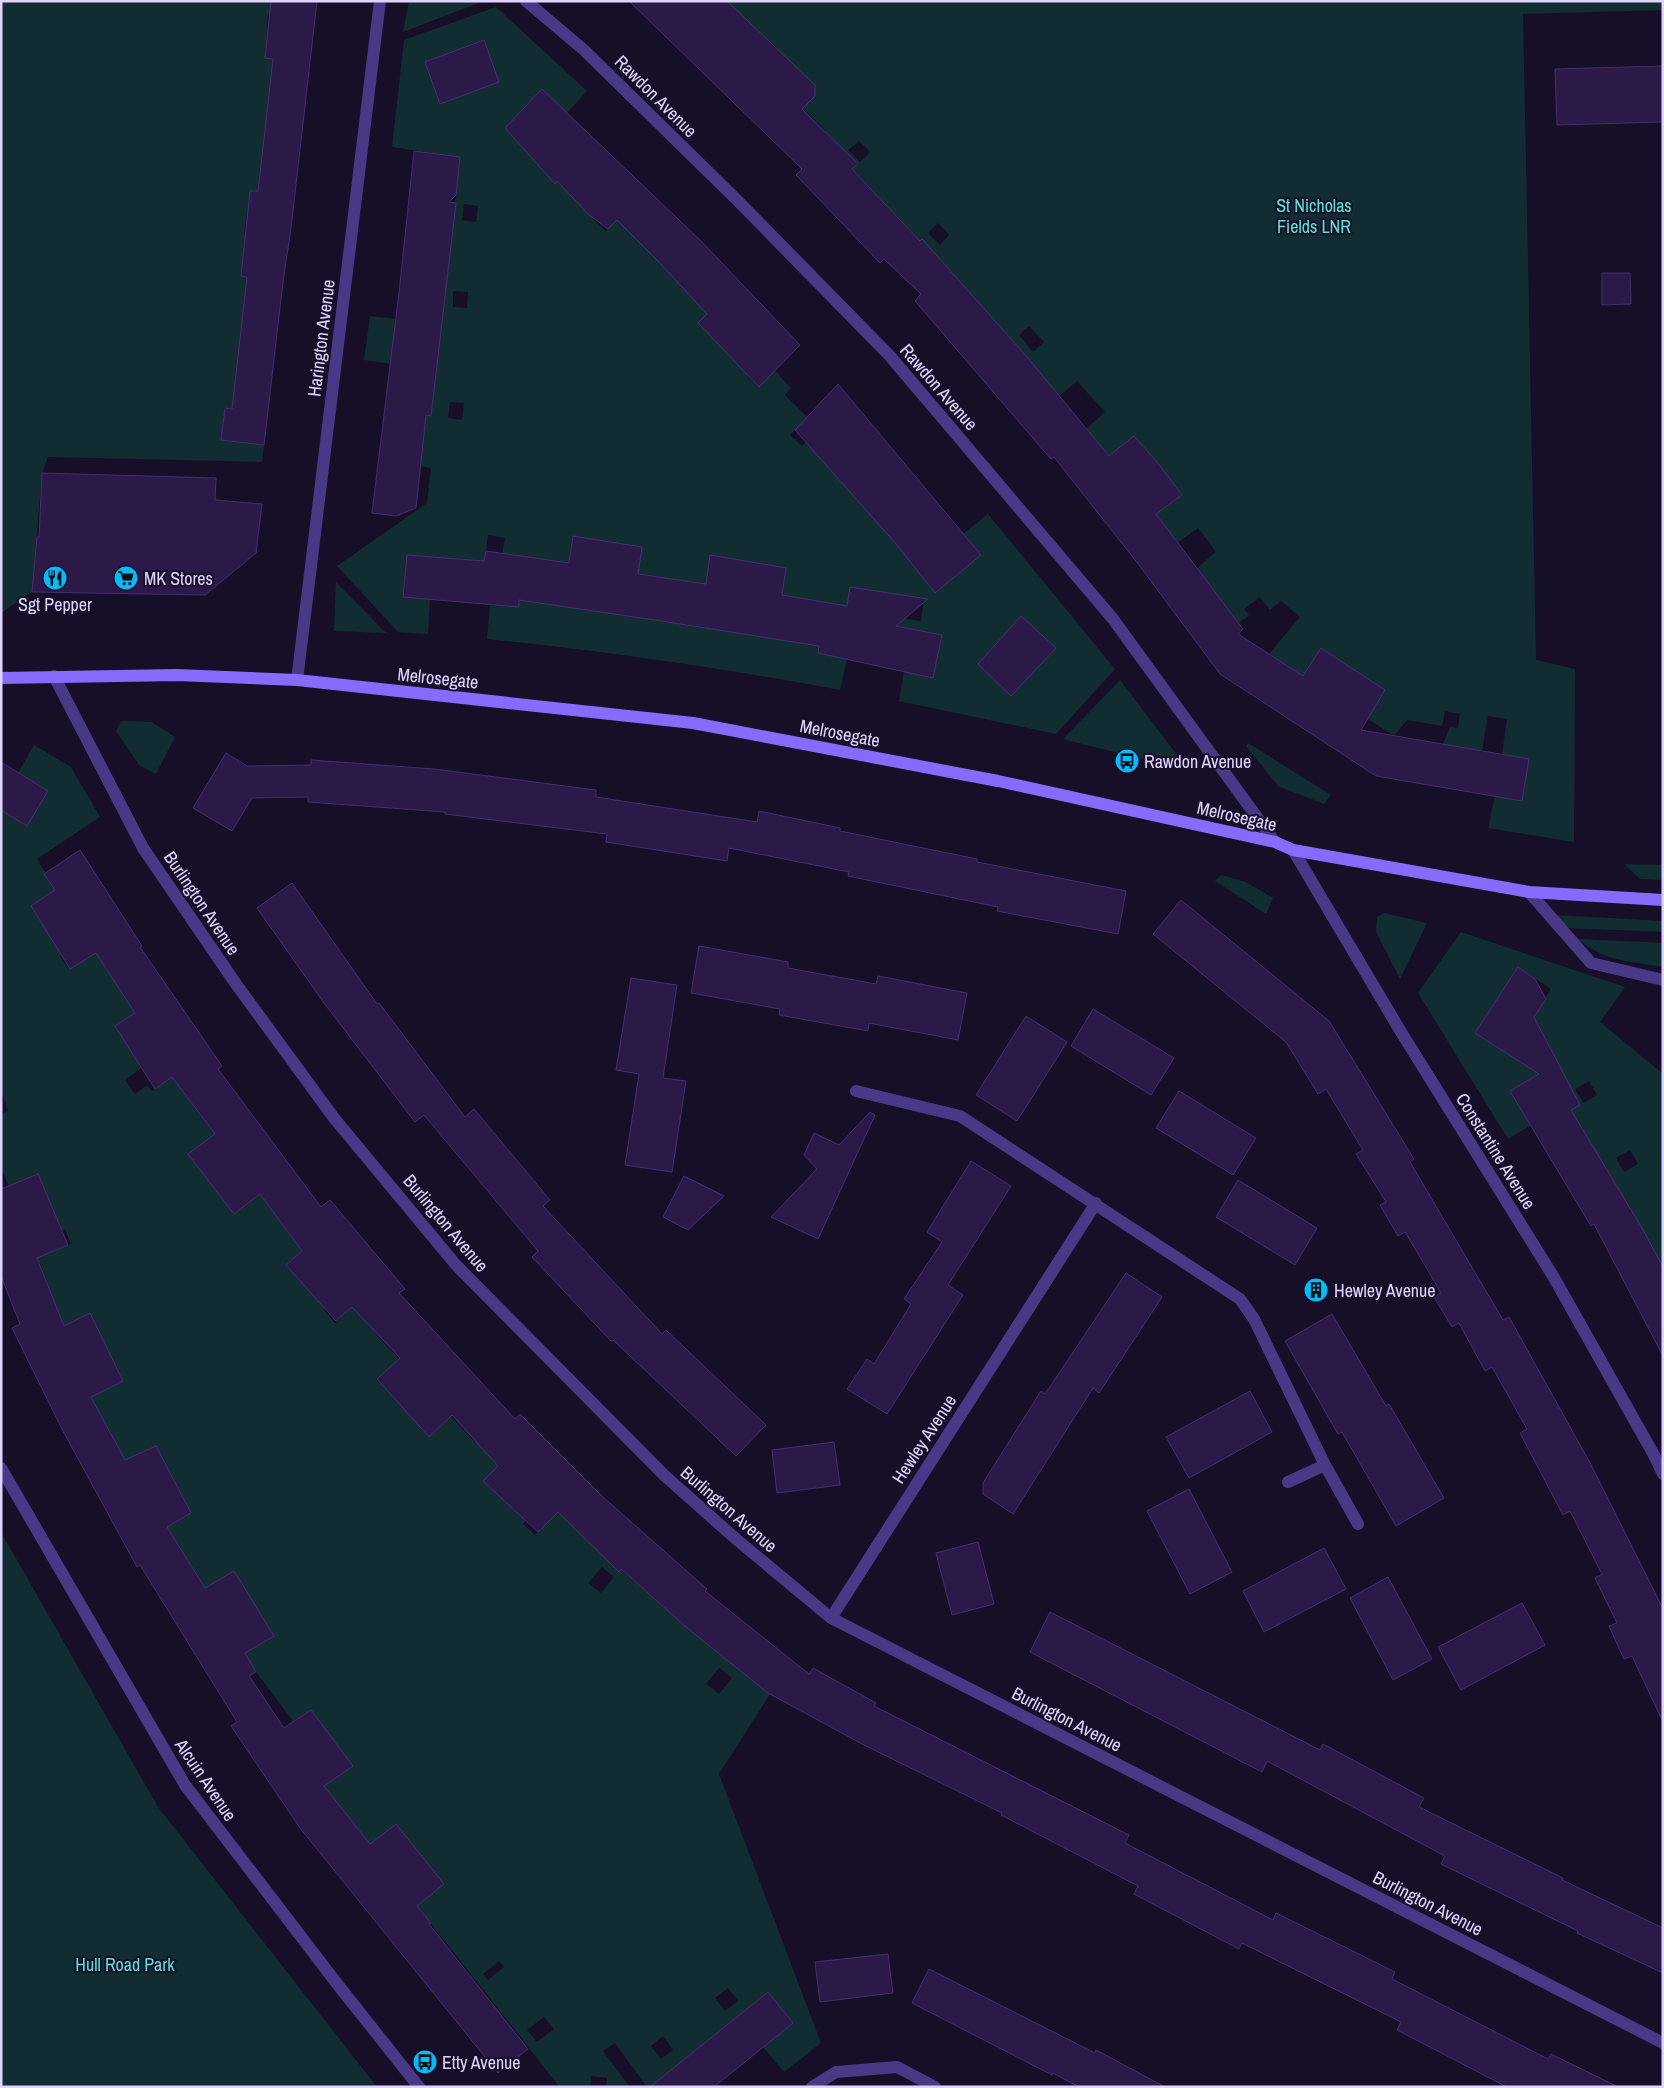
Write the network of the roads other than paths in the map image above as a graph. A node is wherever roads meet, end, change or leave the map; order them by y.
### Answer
1 (380, 1) edge
2 (526, 1) edge
3 (54, 676) junction
4 (1, 678) edge
5 (297, 680) junction
6 (1275, 842) junction
7 (1293, 850) junction
8 (1529, 892) junction
9 (1663, 900) edge
10 (1663, 980) edge
11 (856, 1091) dead end
12 (1096, 1203) junction
13 (1325, 1464) junction
14 (1, 1468) edge
15 (1663, 1474) edge
16 (1288, 1482) dead end
17 (1358, 1524) dead end
18 (830, 1618) junction
19 (1663, 2043) edge
20 (419, 2087) edge
21 (812, 2087) edge
22 (935, 2087) edge

1 - 5 street, Harington Avenue
2 - 6 street, Rawdon Avenue
3 - 4 street, Melrosegate
3 - 5 street, Melrosegate
3 - 18 street, Burlington Avenue
5 - 6 street, Melrosegate
6 - 7 street, Melrosegate
7 - 8 street, Melrosegate
7 - 15 street, Constantine Avenue
8 - 9 street, Melrosegate
8 - 10 street
11 - 12 street
12 - 13 street
12 - 18 street, Hewley Avenue
13 - 16 street
13 - 17 street
14 - 20 street, Alcuin Avenue
18 - 19 street, Burlington Avenue
21 - 22 street

